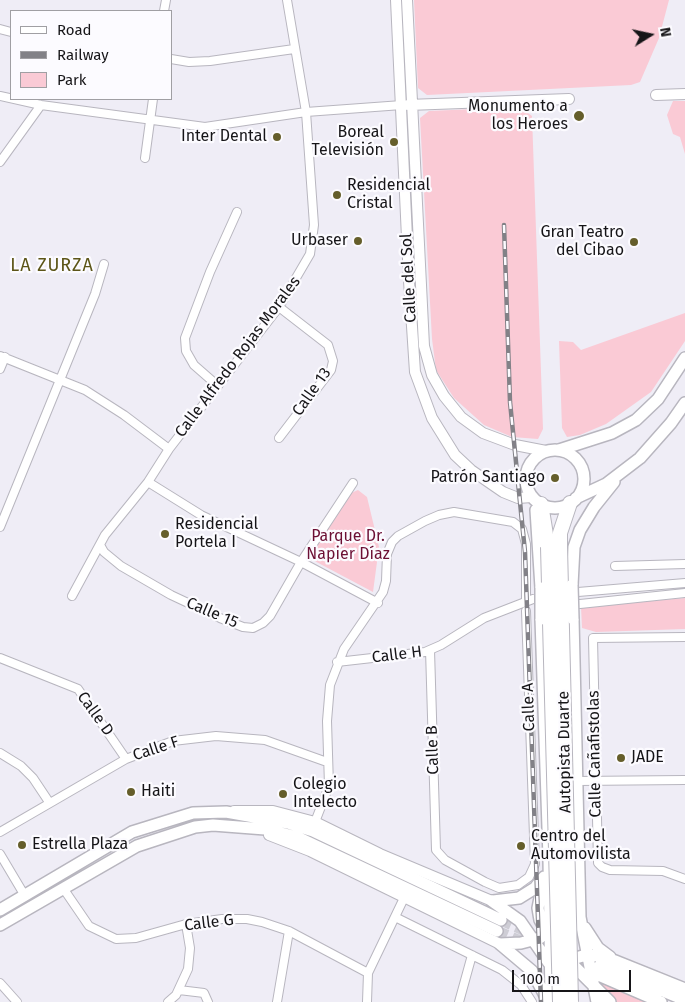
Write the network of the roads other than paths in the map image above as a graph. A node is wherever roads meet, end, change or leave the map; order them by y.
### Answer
1 (287, 0) edge
2 (396, 0) edge
3 (406, 0) edge
4 (294, 49) junction
5 (172, 59) edge
6 (685, 94) edge
7 (656, 95) dead end
8 (569, 99) dead end
9 (18, 100) edge
10 (153, 100) edge
11 (413, 104) junction
12 (41, 105) junction
13 (402, 105) junction
14 (306, 112) junction
15 (150, 120) junction
16 (145, 158) dead end
17 (0, 162) edge
18 (237, 212) dead end
19 (104, 264) dead end
20 (409, 281) junction
21 (421, 281) junction
22 (279, 307) junction
23 (2, 356) edge
24 (685, 358) edge
25 (0, 369) edge
26 (59, 380) junction
27 (218, 386) junction
28 (685, 403) edge
29 (279, 438) dead end
30 (169, 450) junction
31 (559, 450) junction
32 (546, 451) junction
33 (620, 475) junction
34 (148, 482) junction
35 (353, 483) dead end
36 (536, 501) junction
37 (573, 501) junction
38 (2, 517) edge
39 (0, 527) edge
40 (100, 545) junction
41 (561, 547) junction
42 (301, 562) junction
43 (685, 564) edge
44 (614, 566) dead end
45 (685, 584) edge
46 (575, 589) junction
47 (685, 593) edge
48 (72, 596) dead end
49 (378, 602) junction
50 (580, 604) dead end
51 (506, 610) junction
52 (533, 614) junction
53 (685, 637) edge
54 (430, 650) junction
55 (0, 658) edge
56 (337, 662) junction
57 (0, 753) edge
58 (126, 759) junction
59 (327, 762) junction
60 (685, 780) edge
61 (596, 781) junction
62 (577, 782) junction
63 (49, 802) junction
64 (532, 803) junction
65 (548, 803) junction
66 (226, 812) junction
67 (315, 822) junction
68 (231, 826) junction
69 (0, 832) edge
70 (436, 850) joint
71 (0, 854) edge
72 (549, 858) junction
73 (545, 873) junction
74 (685, 879) edge
75 (63, 888) junction
76 (24, 896) junction
77 (404, 898) junction
78 (492, 901) junction
79 (0, 910) edge
80 (548, 915) junction
81 (395, 917) junction
82 (576, 917) junction
83 (186, 924) junction
84 (0, 926) edge
85 (289, 931) junction
86 (549, 935) junction
87 (534, 941) junction
88 (500, 944) junction
89 (472, 954) junction
90 (586, 955) junction
91 (569, 961) junction
92 (616, 961) junction
93 (549, 963) junction
94 (368, 973) junction
95 (557, 975) junction
96 (0, 983) edge
97 (594, 986) junction
98 (685, 989) edge
99 (179, 990) junction
100 (685, 1000) edge
101 (18, 1002) edge
102 (168, 1002) edge
103 (208, 1002) edge
104 (277, 1002) edge
105 (367, 1002) edge
106 (459, 1002) edge
107 (532, 1002) edge
108 (550, 1002) edge
109 (560, 1002) edge
110 (571, 1002) edge
111 (579, 1002) edge
112 (597, 1002) edge
113 (610, 1002) edge
114 (661, 1002) edge

1 - 4 street, Calle Alfredo Rojas Morales
2 - 13 main road, Calle del Sol
3 - 11 main road, Calle del Sol
4 - 5 street
4 - 14 street, Calle Alfredo Rojas Morales
6 - 7 main road
8 - 11 main road
9 - 12 street
10 - 15 street
11 - 13 main road
11 - 21 main road, Calle del Sol
12 - 15 street
12 - 17 street
13 - 14 street
13 - 20 main road, Calle del Sol
14 - 15 street
14 - 22 street, Calle Alfredo Rojas Morales
15 - 16 street
18 - 27 street
19 - 26 street
20 - 21 main road
20 - 36 main road, Calle del Sol
21 - 32 main road, Calle del Sol
22 - 27 street, Calle Alfredo Rojas Morales
22 - 29 street, Calle 13
23 - 25 street
23 - 26 street
24 - 31 main road
26 - 30 street
26 - 38 street
27 - 30 street, Calle Alfredo Rojas Morales
28 - 33 main road
30 - 34 street, Calle Alfredo Rojas Morales
31 - 32 main road
31 - 37 main road
32 - 36 main road
33 - 37 main road
33 - 41 main road
34 - 40 street, Calle Alfredo Rojas Morales
34 - 42 street
35 - 42 street, Calle 15
36 - 37 main road
36 - 41 highway, Autopista Duarte
36 - 52 main road, bridge
37 - 41 highway, Autopista Duarte
38 - 39 street
40 - 42 street, Calle 15
40 - 48 street, Calle Alfredo Rojas Morales
41 - 46 main road
41 - 109 highway, Autopista Duarte, bridge
41 - 110 highway, Autopista Duarte, bridge
42 - 49 street
43 - 44 street
45 - 46 street
46 - 62 main road, bridge
47 - 50 street
49 - 51 street, Calle H
49 - 56 street
51 - 52 street
51 - 54 street, Calle H
52 - 64 street, Calle A
52 - 65 main road
53 - 61 street, Calle Cañafistolas
54 - 56 street, Calle H
54 - 70 street, Calle B
55 - 58 street, Calle D
56 - 59 street
57 - 63 street
58 - 59 street, Calle F
58 - 63 street, Calle F
59 - 67 street
60 - 61 street
61 - 62 street
61 - 74 street, Calle Cañafistolas
62 - 82 main road
63 - 69 street, Calle F
64 - 65 street
64 - 70 street, Calle A
65 - 72 main road
66 - 67 main road
66 - 68 main road
66 - 76 main road
67 - 78 main road
68 - 75 main road
68 - 77 main road
71 - 76 street
72 - 73 main road
72 - 80 main road
73 - 78 main road
73 - 86 main road
75 - 83 street, Calle G
75 - 84 main road
76 - 79 main road
77 - 81 street
77 - 88 main road
78 - 87 main road
80 - 82 main road
80 - 86 main road
81 - 89 street
81 - 94 street
82 - 86 main road
82 - 90 main road
82 - 92 main road
83 - 85 street, Calle G
83 - 99 street
85 - 94 street, Calle G
85 - 104 street
86 - 87 main road
86 - 91 main road
86 - 93 main road
87 - 88 main road
87 - 93 main road
88 - 108 main road
89 - 106 street
89 - 107 street
90 - 91 main road
90 - 92 main road
90 - 97 main road
91 - 95 main road
91 - 97 main road
92 - 98 main road
93 - 95 main road
93 - 108 main road
94 - 105 street
95 - 108 main road
95 - 111 main road
96 - 101 street
97 - 112 main road
97 - 113 main road
99 - 102 street
99 - 103 street
100 - 114 main road

